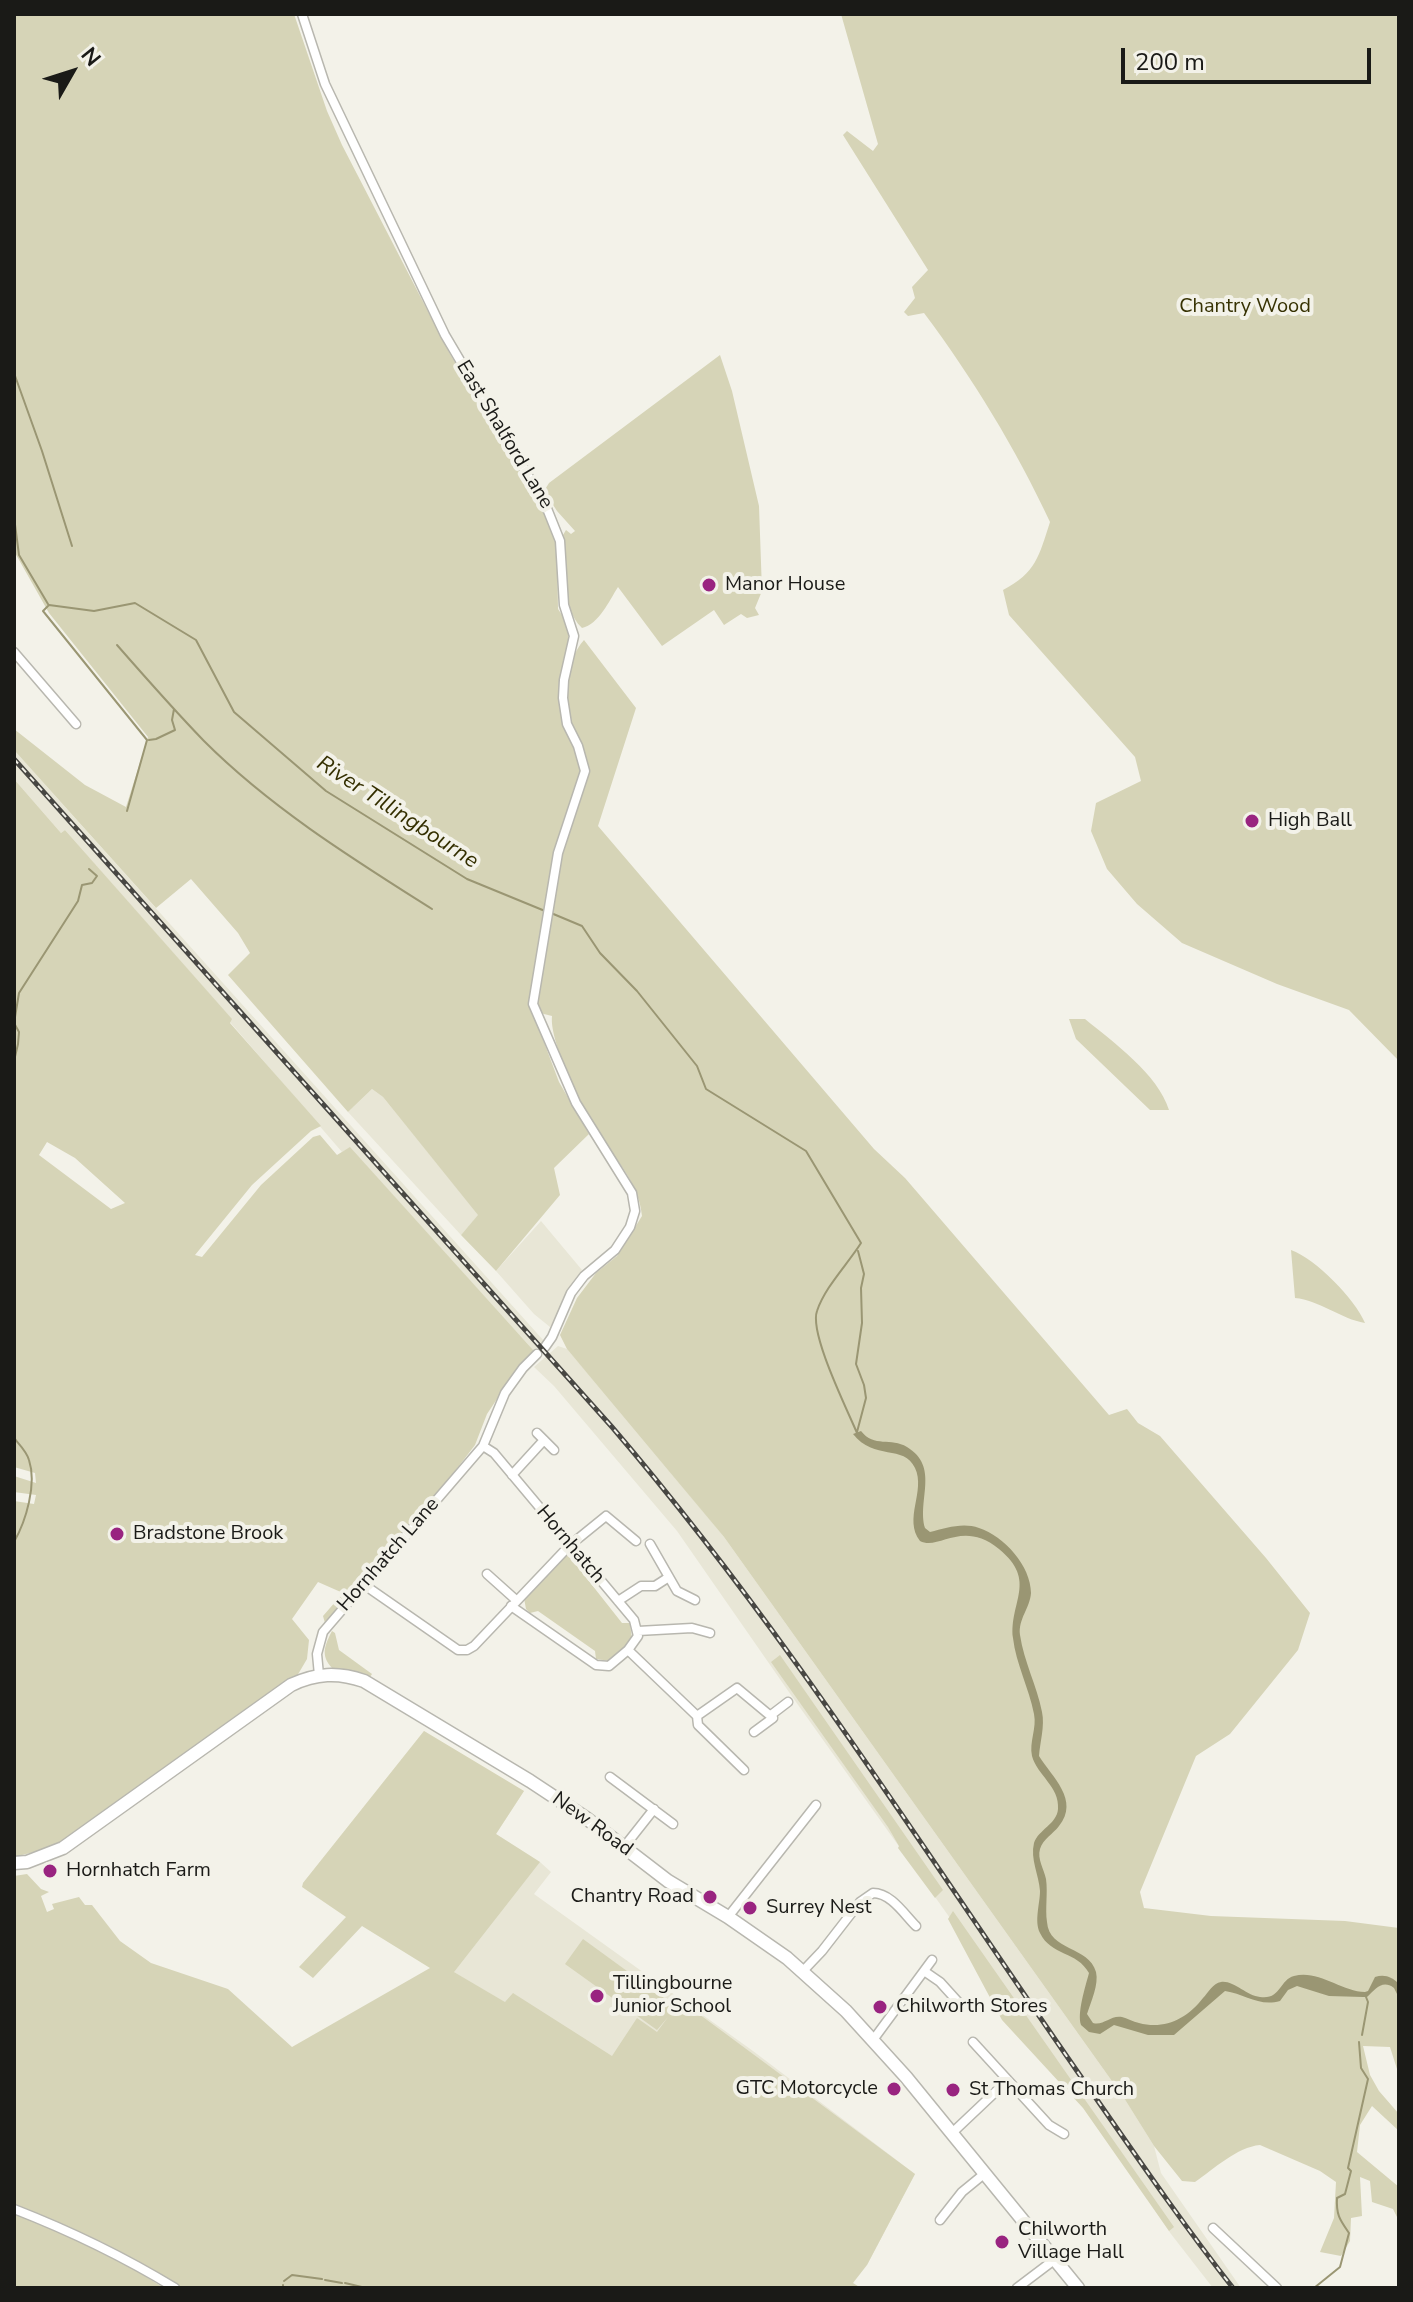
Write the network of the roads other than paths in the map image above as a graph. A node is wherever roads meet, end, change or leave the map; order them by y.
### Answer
1 (302, 14) edge
2 (14, 652) edge
3 (76, 724) dead end
4 (545, 1347) dead end
5 (537, 1354) dead end
6 (537, 1433) dead end
7 (544, 1440) junction
8 (483, 1446) junction
9 (554, 1450) dead end
10 (512, 1475) junction
11 (636, 1541) dead end
12 (650, 1544) dead end
13 (569, 1546) junction
14 (487, 1574) dead end
15 (669, 1577) junction
16 (363, 1584) junction
17 (695, 1600) dead end
18 (618, 1601) junction
19 (514, 1603) junction
20 (638, 1631) junction
21 (710, 1633) dead end
22 (628, 1650) junction
23 (319, 1675) junction
24 (788, 1702) dead end
25 (771, 1715) junction
26 (697, 1716) junction
27 (754, 1732) dead end
28 (744, 1770) dead end
29 (610, 1777) dead end
30 (816, 1805) dead end
31 (654, 1809) junction
32 (673, 1824) dead end
33 (624, 1847) junction
34 (14, 1863) edge
35 (728, 1917) junction
36 (916, 1926) dead end
37 (932, 1960) dead end
38 (803, 1971) junction
39 (924, 1971) junction
40 (959, 2003) dead end
41 (873, 2040) junction
42 (973, 2042) dead end
43 (1007, 2081) junction
44 (952, 2133) junction
45 (1064, 2134) dead end
46 (984, 2174) junction
47 (14, 2209) edge
48 (940, 2220) dead end
49 (1213, 2228) dead end
50 (1054, 2260) junction
51 (175, 2288) edge
52 (1017, 2288) edge
53 (1078, 2288) edge
54 (1277, 2288) edge

1 - 4 street, East Shalford Lane
2 - 3 street
5 - 8 street
6 - 7 street
7 - 9 street
7 - 10 street
8 - 10 street, Hornhatch
8 - 16 street, Hornhatch Lane
10 - 13 street, Hornhatch
11 - 13 street
12 - 15 street
13 - 18 street, Hornhatch
13 - 19 street
14 - 19 street
15 - 17 street
15 - 18 street
16 - 19 street
16 - 23 street, Hornhatch Lane
18 - 20 street, Hornhatch
19 - 22 street
20 - 21 street
20 - 22 street
22 - 26 street
23 - 33 main road, New Road
23 - 34 main road
24 - 25 street
25 - 26 street
25 - 27 street
26 - 28 street
29 - 31 street
30 - 35 street
31 - 32 street
31 - 33 street
33 - 35 main road, New Road
35 - 38 main road, New Road
36 - 38 street
37 - 39 street
38 - 41 main road, New Road
39 - 40 street
39 - 41 street
41 - 44 main road, New Road
42 - 43 street
43 - 44 street
43 - 45 street
44 - 46 main road, New Road
46 - 48 street
46 - 50 main road, New Road
47 - 51 street
49 - 54 street
50 - 52 street
50 - 53 main road, New Road

